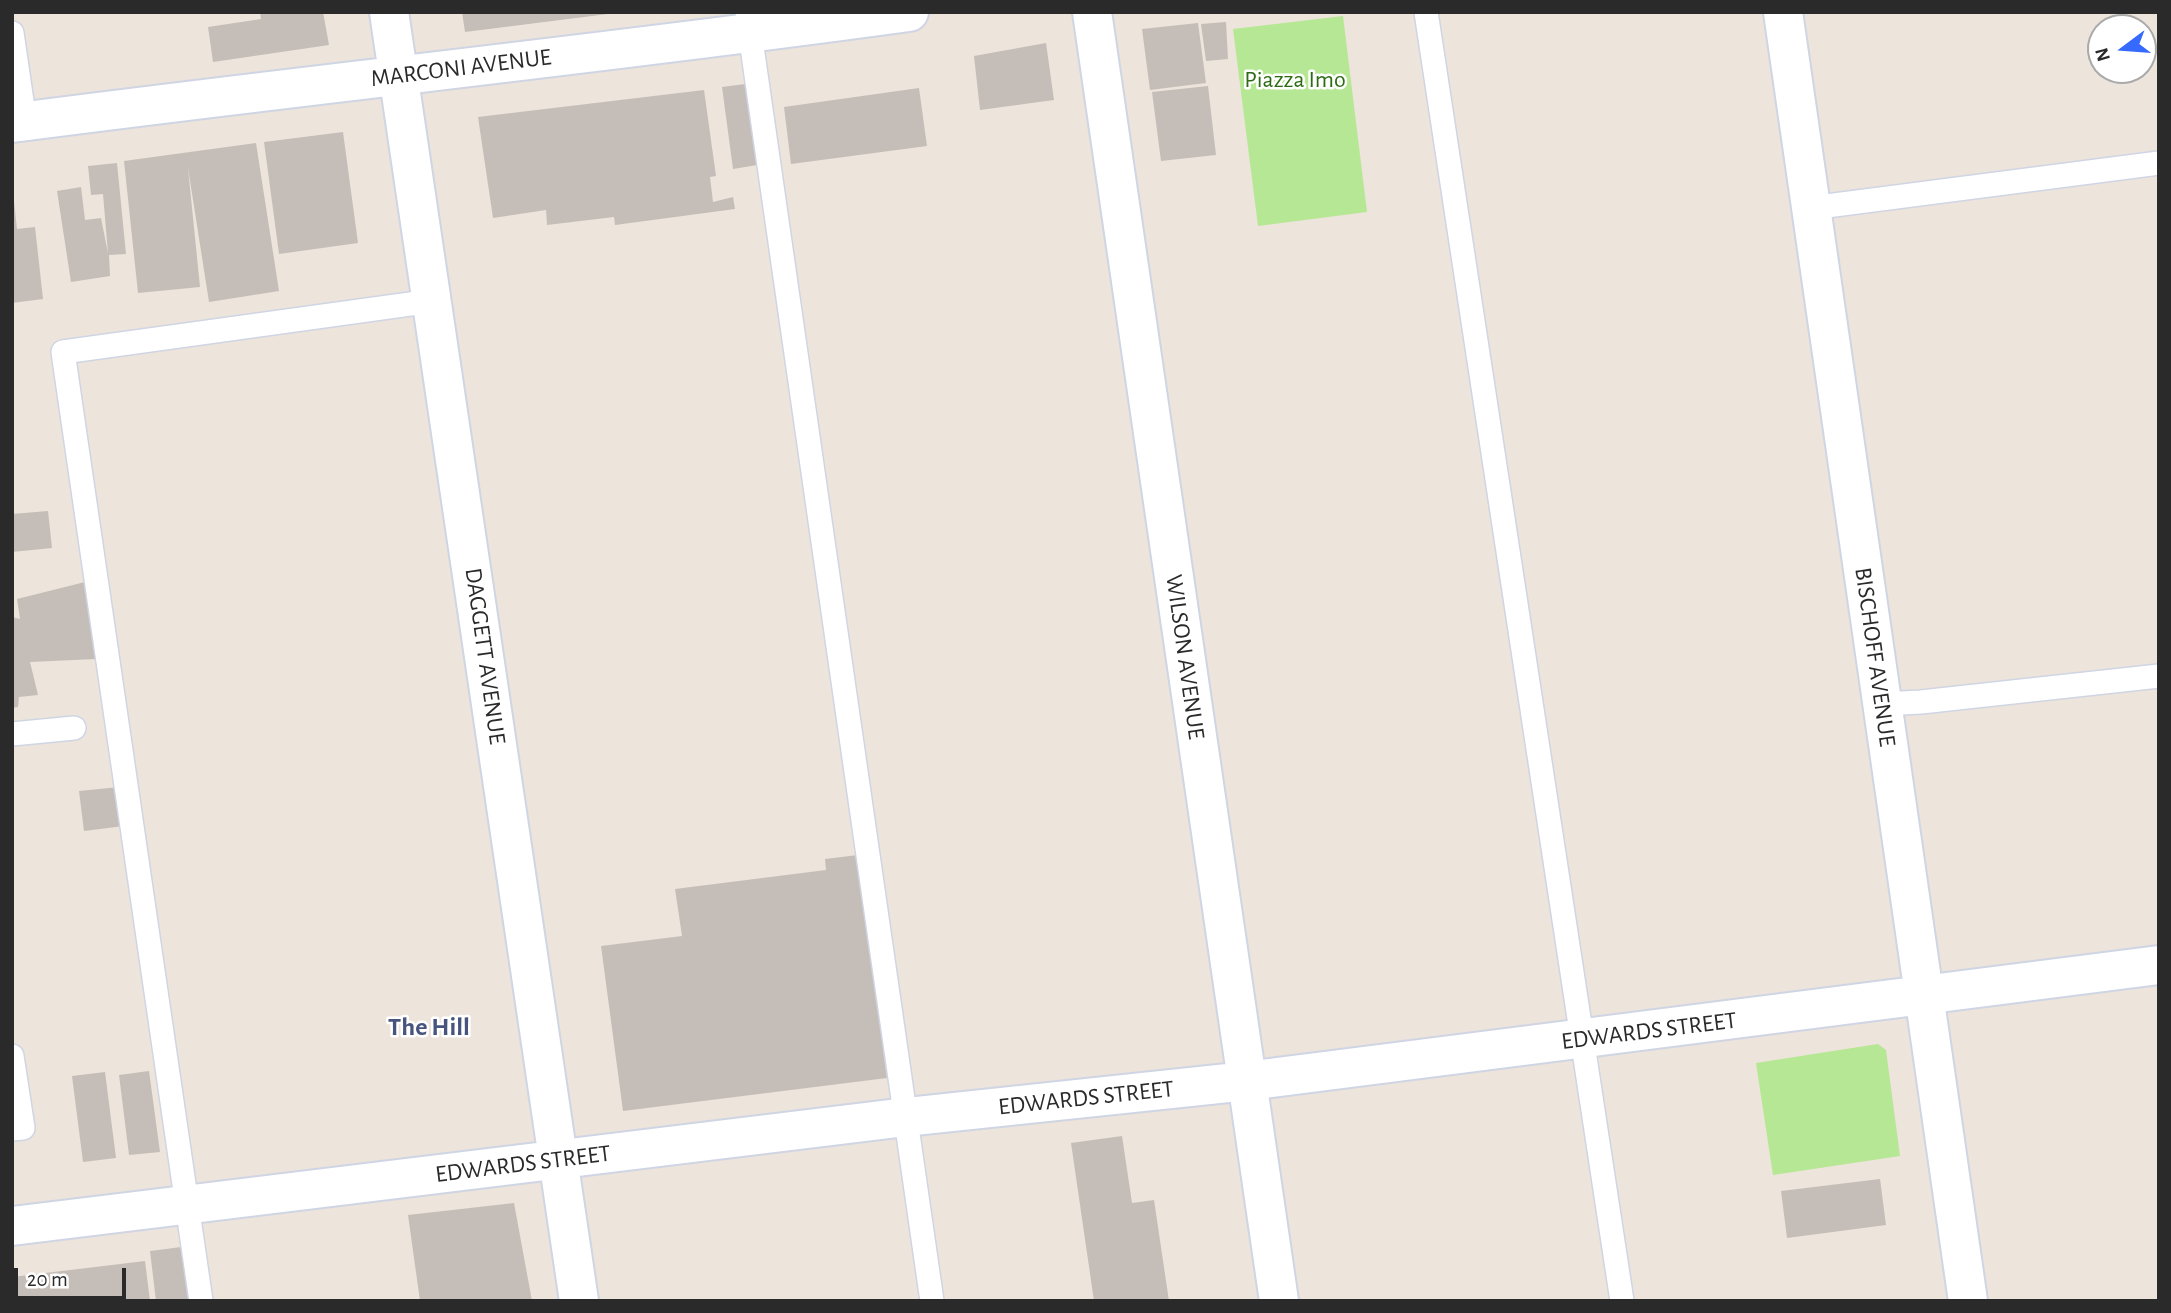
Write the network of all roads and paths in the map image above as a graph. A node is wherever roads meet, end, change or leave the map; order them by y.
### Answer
1 (389, 12) edge
2 (909, 12) edge
3 (1092, 12) edge
4 (1426, 12) edge
5 (1783, 12) edge
6 (748, 23) edge
7 (12, 33) edge
8 (398, 75) junction
9 (19, 123) edge
10 (2159, 163) edge
11 (1811, 208) junction
12 (432, 301) junction
13 (2159, 676) edge
14 (1882, 704) junction
15 (74, 728) dead end
16 (12, 734) edge
17 (2159, 965) edge
18 (1924, 996) junction
19 (1583, 1039) junction
20 (12, 1056) edge
21 (1247, 1081) junction
22 (906, 1117) junction
23 (12, 1129) edge
24 (558, 1159) junction
25 (187, 1205) junction
26 (12, 1226) edge
27 (201, 1301) edge
28 (579, 1301) edge
29 (932, 1301) edge
30 (1279, 1301) edge
31 (1622, 1301) edge
32 (1968, 1301) edge

1 - 8 street, DAGGETT AVENUE
2 - 6 street, MARCONI AVENUE
3 - 21 street, WILSON AVENUE
4 - 19 lane
5 - 11 street, BISCHOFF AVENUE
6 - 8 street, MARCONI AVENUE
6 - 22 lane
7 - 9 lane
8 - 9 street, MARCONI AVENUE
8 - 12 street, DAGGETT AVENUE
10 - 11 lane
11 - 14 street, BISCHOFF AVENUE
12 - 24 street, DAGGETT AVENUE
12 - 25 lane
13 - 14 lane
14 - 18 street, BISCHOFF AVENUE
15 - 16 lane
17 - 18 street, EDWARDS STREET
18 - 19 street, EDWARDS STREET
18 - 32 street, BISCHOFF AVENUE
19 - 21 street, EDWARDS STREET
19 - 31 lane
20 - 23 lane
21 - 22 street, EDWARDS STREET
21 - 30 street, WILSON AVENUE
22 - 24 street, EDWARDS STREET
22 - 29 lane
24 - 25 street, EDWARDS STREET
24 - 28 street, DAGGETT AVENUE
25 - 26 street, EDWARDS STREET
25 - 27 lane

